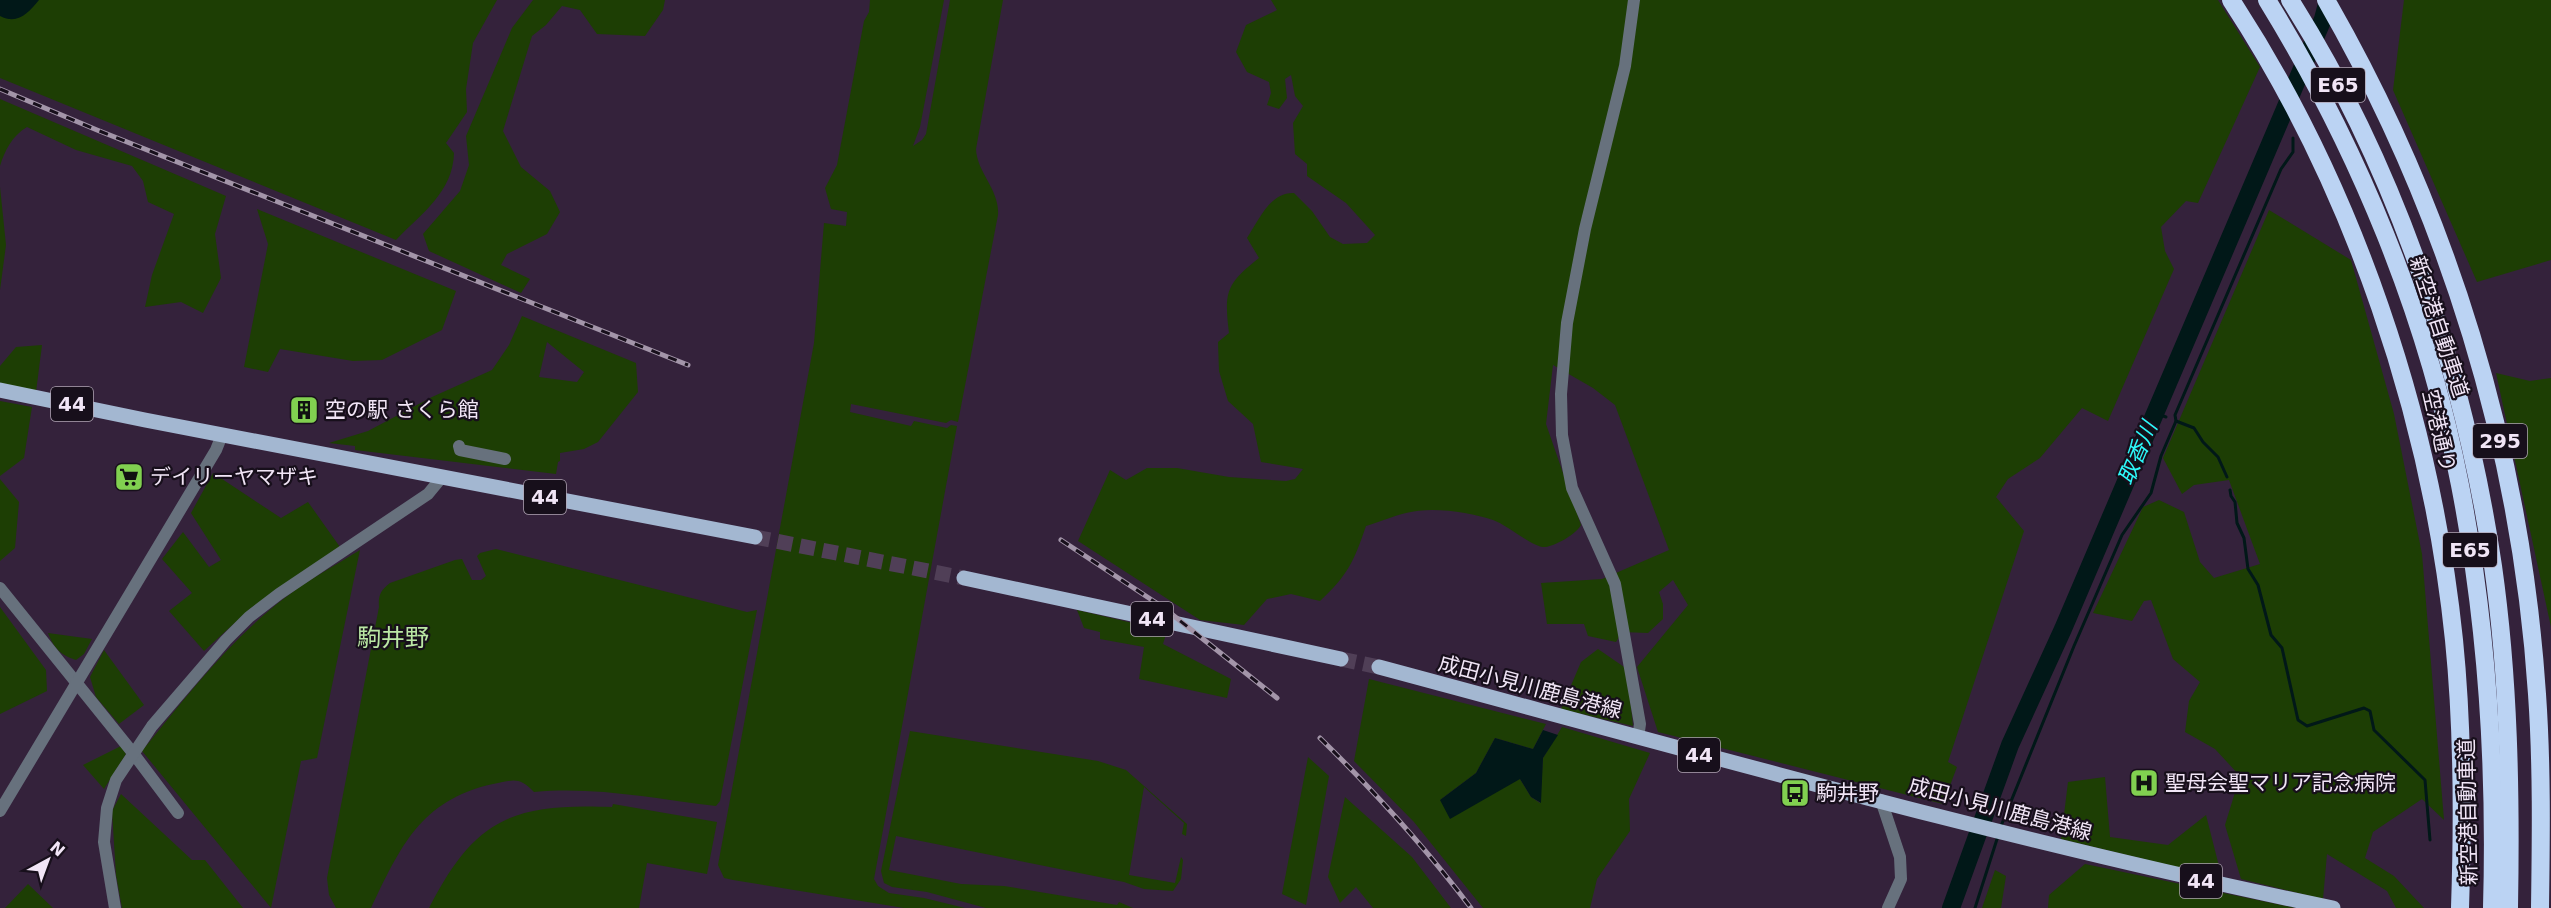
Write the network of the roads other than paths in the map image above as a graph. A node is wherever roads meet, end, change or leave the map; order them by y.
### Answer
1 (1634, 0) edge
2 (2231, 0) edge
3 (2267, 0) edge
4 (2290, 0) edge
5 (2326, 0) edge
6 (0, 390) edge
7 (222, 435) junction
8 (459, 446) dead end
9 (505, 459) dead end
10 (441, 477) junction
11 (755, 537) tunnel mouth
12 (964, 578) tunnel mouth
13 (0, 588) edge
14 (1341, 659) tunnel mouth
15 (1379, 667) tunnel mouth
16 (76, 684) junction
17 (1638, 738) junction
18 (133, 753) junction
19 (2541, 799) junction
20 (1881, 800) junction
21 (0, 811) edge
22 (178, 813) dead end
23 (2551, 815) edge
24 (2551, 839) edge
25 (2541, 855) junction
26 (115, 908) edge
27 (1888, 908) edge
28 (2334, 908) edge
29 (2460, 908) edge
30 (2492, 908) edge
31 (2509, 908) edge
32 (2540, 908) edge

1 - 17 street
2 - 29 highway, 空港通り
3 - 30 highway, 新空港自動車道 / E65
4 - 31 highway, 新空港自動車道 / E65
5 - 19 highway, 295
6 - 7 main road, 44
7 - 10 main road, 44
7 - 16 street
8 - 9 street
10 - 11 main road, 44
10 - 18 street
12 - 14 main road, 44
13 - 16 street
15 - 17 main road, 成田小見川鹿島港線 / 44
16 - 18 street
16 - 21 street
17 - 20 main road, 成田小見川鹿島港線 / 44
18 - 22 street
18 - 26 street
19 - 23 highway
19 - 25 highway, 295
20 - 27 street
20 - 28 main road, 成田小見川鹿島港線 / 44
24 - 25 highway
25 - 32 highway, 295

